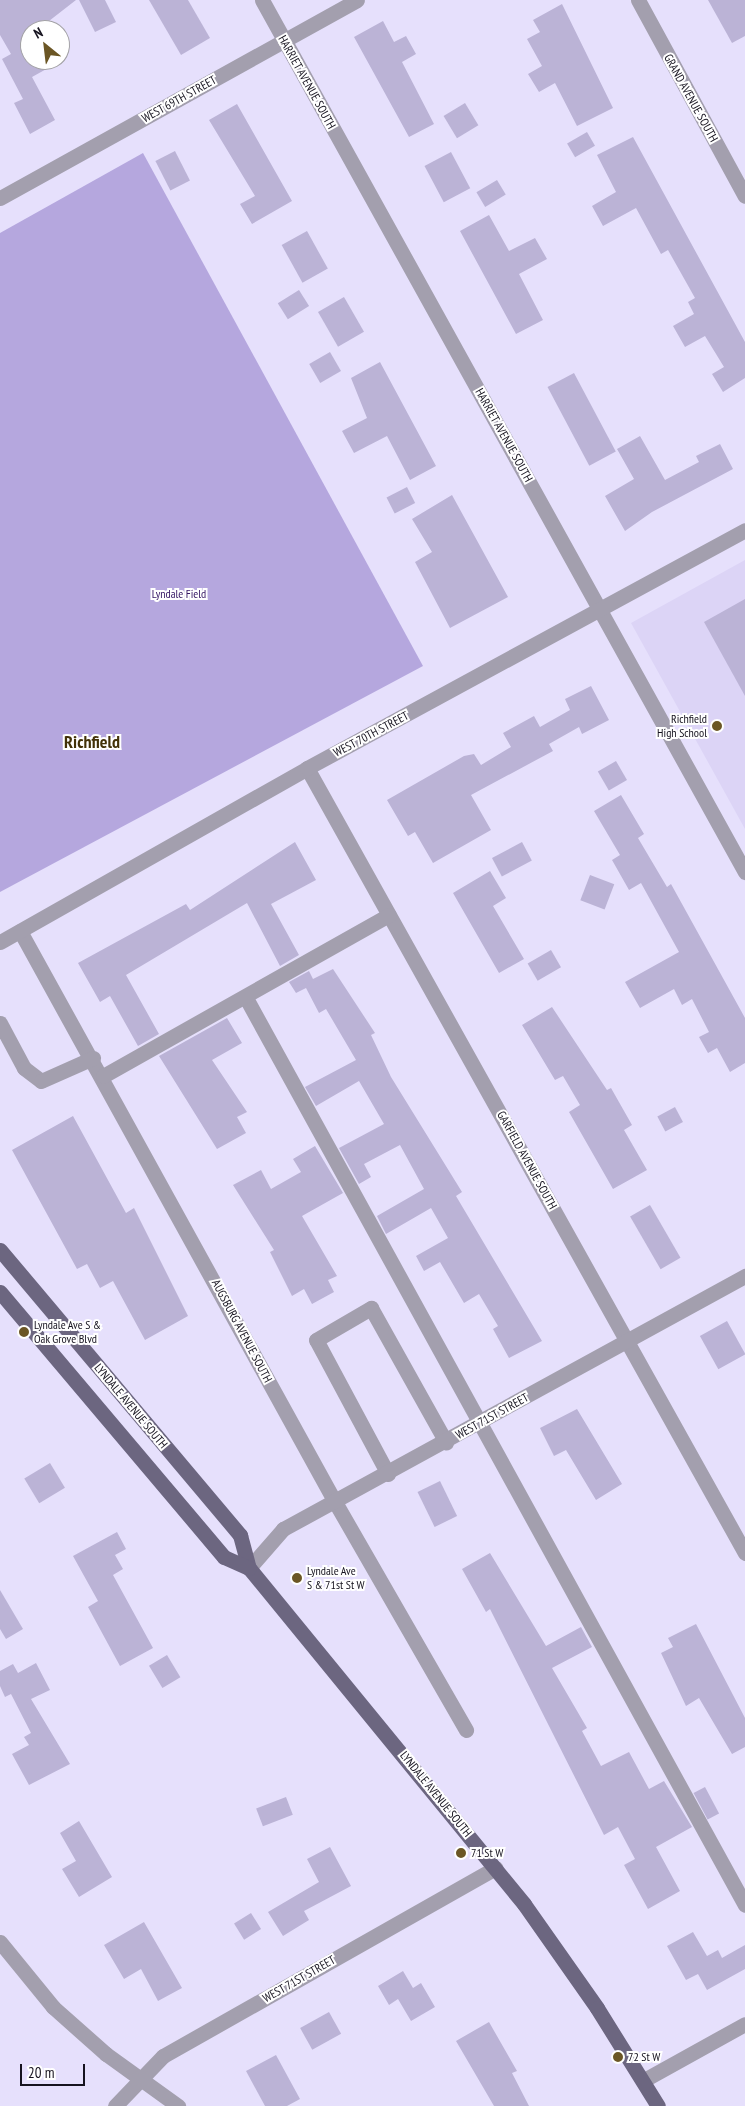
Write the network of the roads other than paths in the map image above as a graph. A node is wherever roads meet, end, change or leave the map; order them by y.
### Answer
1 (262, 0) edge
2 (358, 0) edge
3 (638, 0) edge
4 (284, 41) junction
5 (745, 196) edge
6 (0, 198) edge
7 (745, 530) edge
8 (602, 610) junction
9 (307, 768) junction
10 (745, 872) edge
11 (389, 915) junction
12 (20, 931) junction
13 (0, 942) edge
14 (246, 998) junction
15 (0, 1023) edge
16 (93, 1058) junction
17 (103, 1076) junction
18 (0, 1250) edge
19 (745, 1276) edge
20 (0, 1292) edge
21 (629, 1342) junction
22 (480, 1424) junction
23 (446, 1442) junction
24 (388, 1474) junction
25 (335, 1502) junction
26 (745, 1553) edge
27 (249, 1568) junction
28 (466, 1730) dead end
29 (495, 1868) junction
30 (745, 1905) edge
31 (0, 1942) edge
32 (745, 2024) edge
33 (142, 2080) junction
34 (644, 2080) junction
35 (115, 2106) edge
36 (178, 2106) edge
37 (658, 2106) edge

1 - 4 street, HARRIET AVENUE SOUTH
2 - 4 street, WEST 69TH STREET
3 - 5 street, GRAND AVENUE SOUTH
4 - 6 street, WEST 69TH STREET
4 - 8 street, HARRIET AVENUE SOUTH
7 - 8 street, WEST 70TH STREET
8 - 9 street, WEST 70TH STREET
8 - 10 street, HARRIET AVENUE SOUTH
9 - 11 street, GARFIELD AVENUE SOUTH
9 - 12 street, WEST 70TH STREET
11 - 14 street
11 - 21 street, GARFIELD AVENUE SOUTH
12 - 13 street, WEST 70TH STREET
12 - 16 street, AUGSBURG AVENUE SOUTH
14 - 17 street
14 - 22 street
15 - 16 street
16 - 17 street, AUGSBURG AVENUE SOUTH
17 - 25 street, AUGSBURG AVENUE SOUTH
18 - 27 main road, LYNDALE AVENUE SOUTH
19 - 21 street, WEST 71ST STREET
20 - 27 main road, LYNDALE AVENUE SOUTH
21 - 22 street, WEST 71ST STREET
21 - 26 street, GARFIELD AVENUE SOUTH
22 - 23 street, WEST 71ST STREET
22 - 30 street
23 - 24 street, WEST 71ST STREET
23 - 24 street
24 - 25 street, WEST 71ST STREET
25 - 27 street, WEST 71ST STREET
25 - 28 street, AUGSBURG AVENUE SOUTH
27 - 29 main road, LYNDALE AVENUE SOUTH
29 - 33 street, WEST 71ST STREET
29 - 34 main road, LYNDALE AVENUE SOUTH
31 - 33 street
32 - 34 street
33 - 35 street, WEST 71ST STREET
33 - 36 street
34 - 37 main road, LYNDALE AVENUE SOUTH

